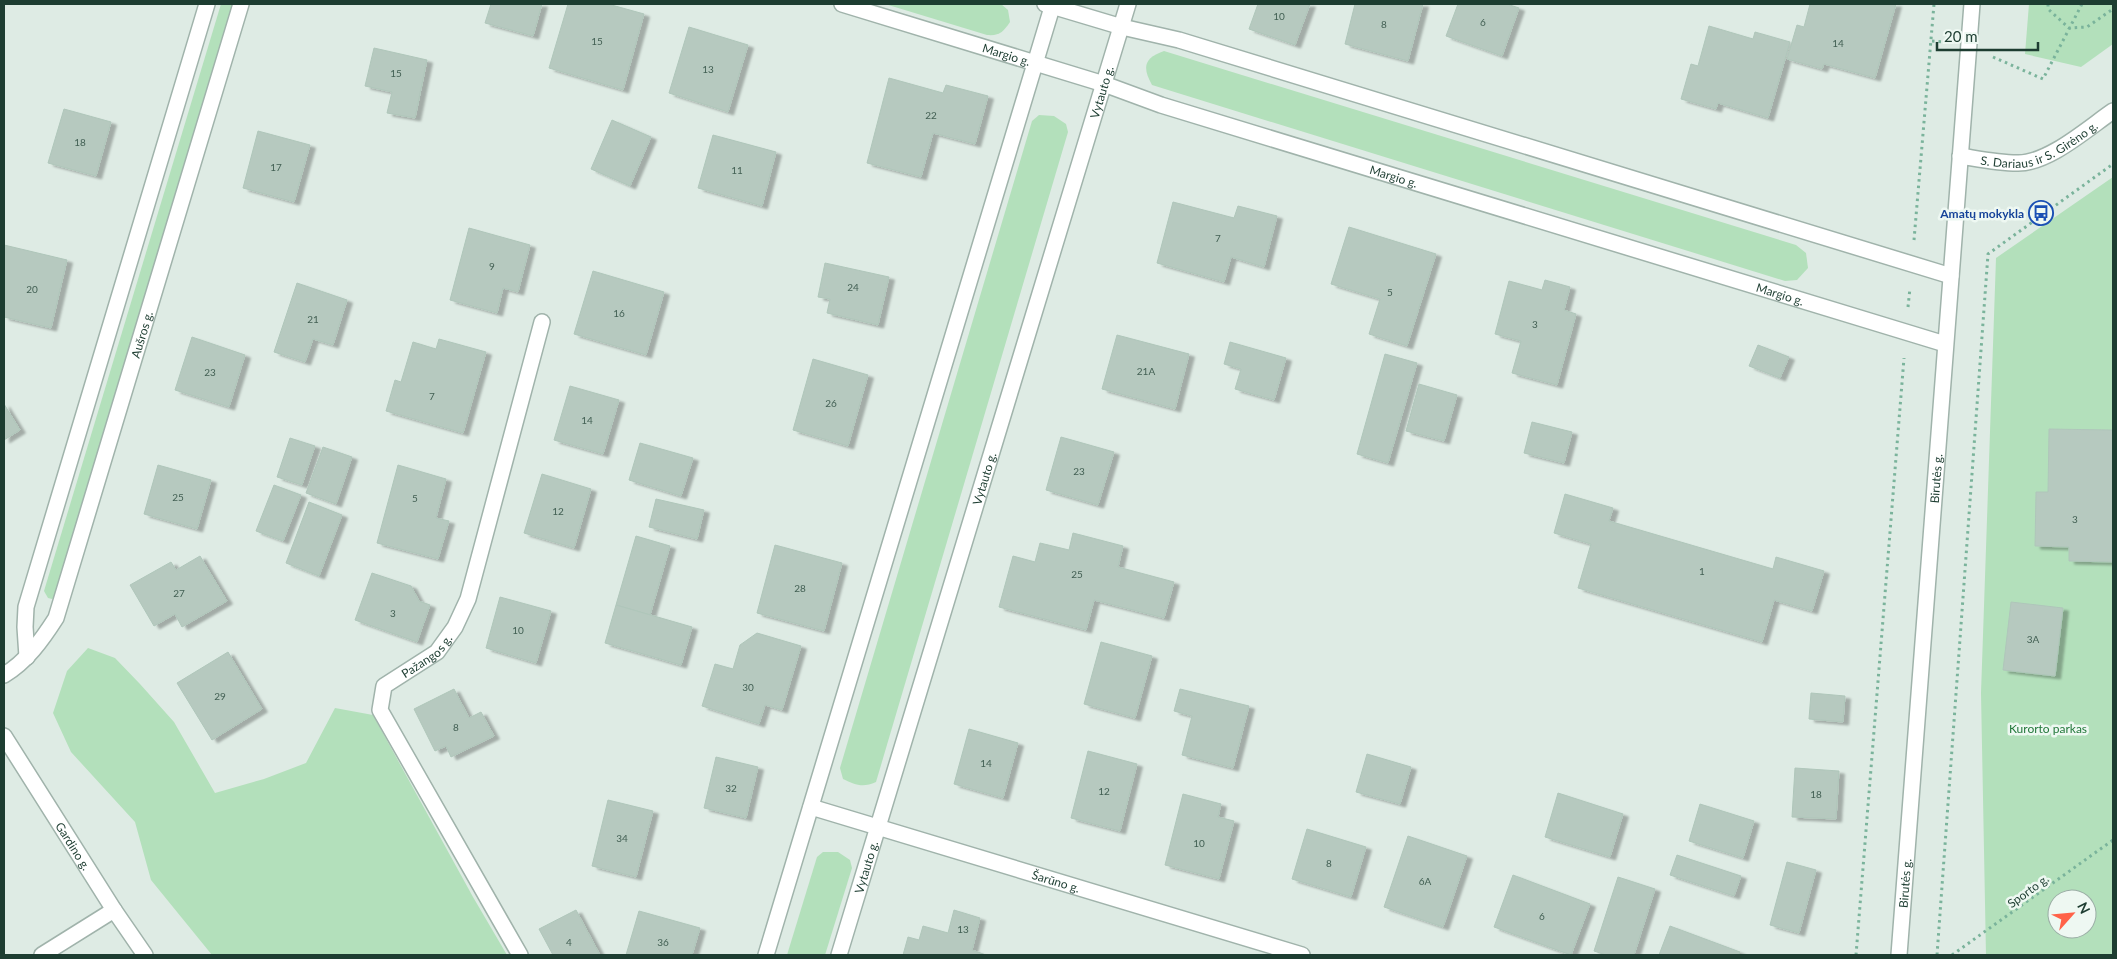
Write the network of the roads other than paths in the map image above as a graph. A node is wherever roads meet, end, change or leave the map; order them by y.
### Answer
1 (207, 4) edge
2 (241, 4) edge
3 (842, 4) edge
4 (1050, 4) edge
5 (1128, 4) edge
6 (1972, 4) edge
7 (1122, 26) junction
8 (1034, 63) junction
9 (1104, 84) junction
10 (2113, 111) edge
11 (1960, 156) junction
12 (1950, 276) junction
13 (542, 322) dead end
14 (1945, 344) junction
15 (27, 657) junction
16 (4, 675) edge
17 (4, 736) edge
18 (811, 807) junction
19 (878, 827) junction
20 (114, 910) junction
21 (42, 955) edge
22 (145, 955) edge
23 (520, 955) edge
24 (766, 955) edge
25 (839, 955) edge
26 (1302, 955) edge
27 (1899, 955) edge

1 - 15 street
2 - 15 street, Aušros g.
3 - 8 street, Margio g.
4 - 7 street
4 - 8 street
5 - 7 street, Vytauto g.
6 - 11 street, Birutės g.
7 - 9 street, Vytauto g.
7 - 12 street
8 - 9 street, Margio g.
8 - 18 street
9 - 14 street, Margio g.
9 - 19 street, Vytauto g.
10 - 11 street, S. Dariaus ir S. Girėno g.
11 - 12 street, Birutės g.
12 - 14 street, Birutės g.
13 - 23 street, Pažangos g.
14 - 27 street, Birutės g.
15 - 16 street, Aušros g.
17 - 20 street, Gardino g.
18 - 19 street, Šarūno g.
18 - 24 street
19 - 25 street, Vytauto g.
19 - 26 street, Šarūno g.
20 - 21 street
20 - 22 street, Gardino g.

